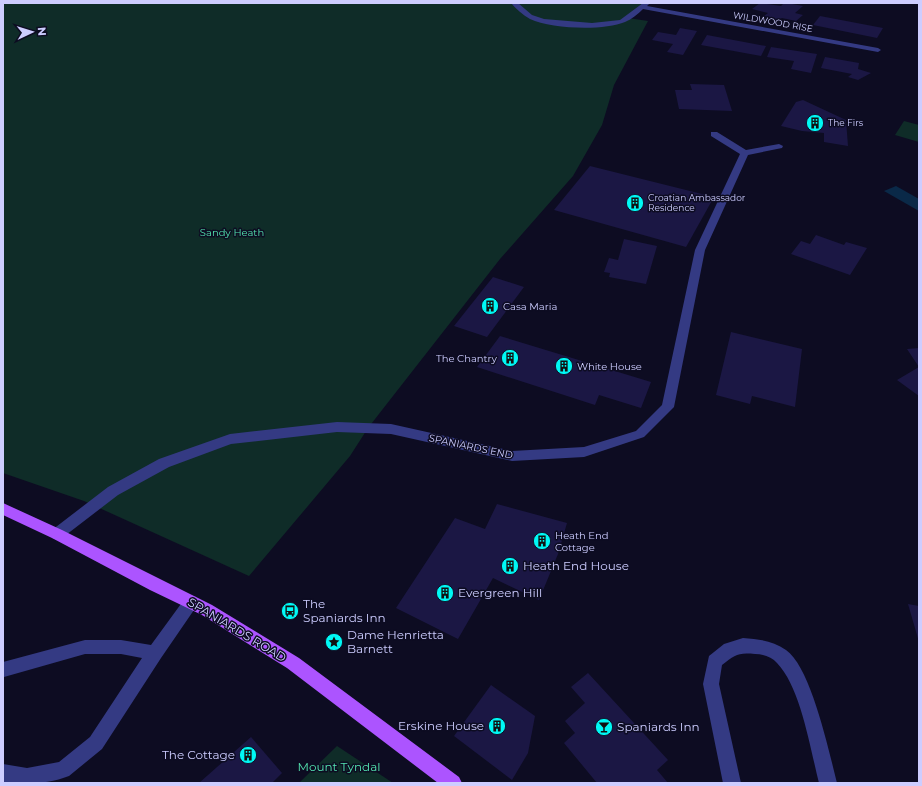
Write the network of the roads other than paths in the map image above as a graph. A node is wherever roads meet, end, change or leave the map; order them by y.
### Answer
1 (514, 3) edge
2 (645, 5) edge
3 (878, 50) dead end
4 (714, 134) dead end
5 (779, 146) dead end
6 (745, 153) junction
7 (3, 509) edge
8 (57, 534) junction
9 (191, 602) junction
10 (155, 652) junction
11 (4, 669) edge
12 (3, 773) edge
13 (452, 783) edge
14 (732, 783) edge
15 (828, 783) edge

1 - 2 street
2 - 3 street, WILDWOOD RISE
4 - 6 street
5 - 6 street
6 - 8 street, SPANIARDS END
7 - 8 main road, SPANIARDS ROAD
8 - 9 main road, SPANIARDS ROAD
9 - 10 street
9 - 13 main road, SPANIARDS ROAD
10 - 11 street
10 - 12 street
14 - 15 street

